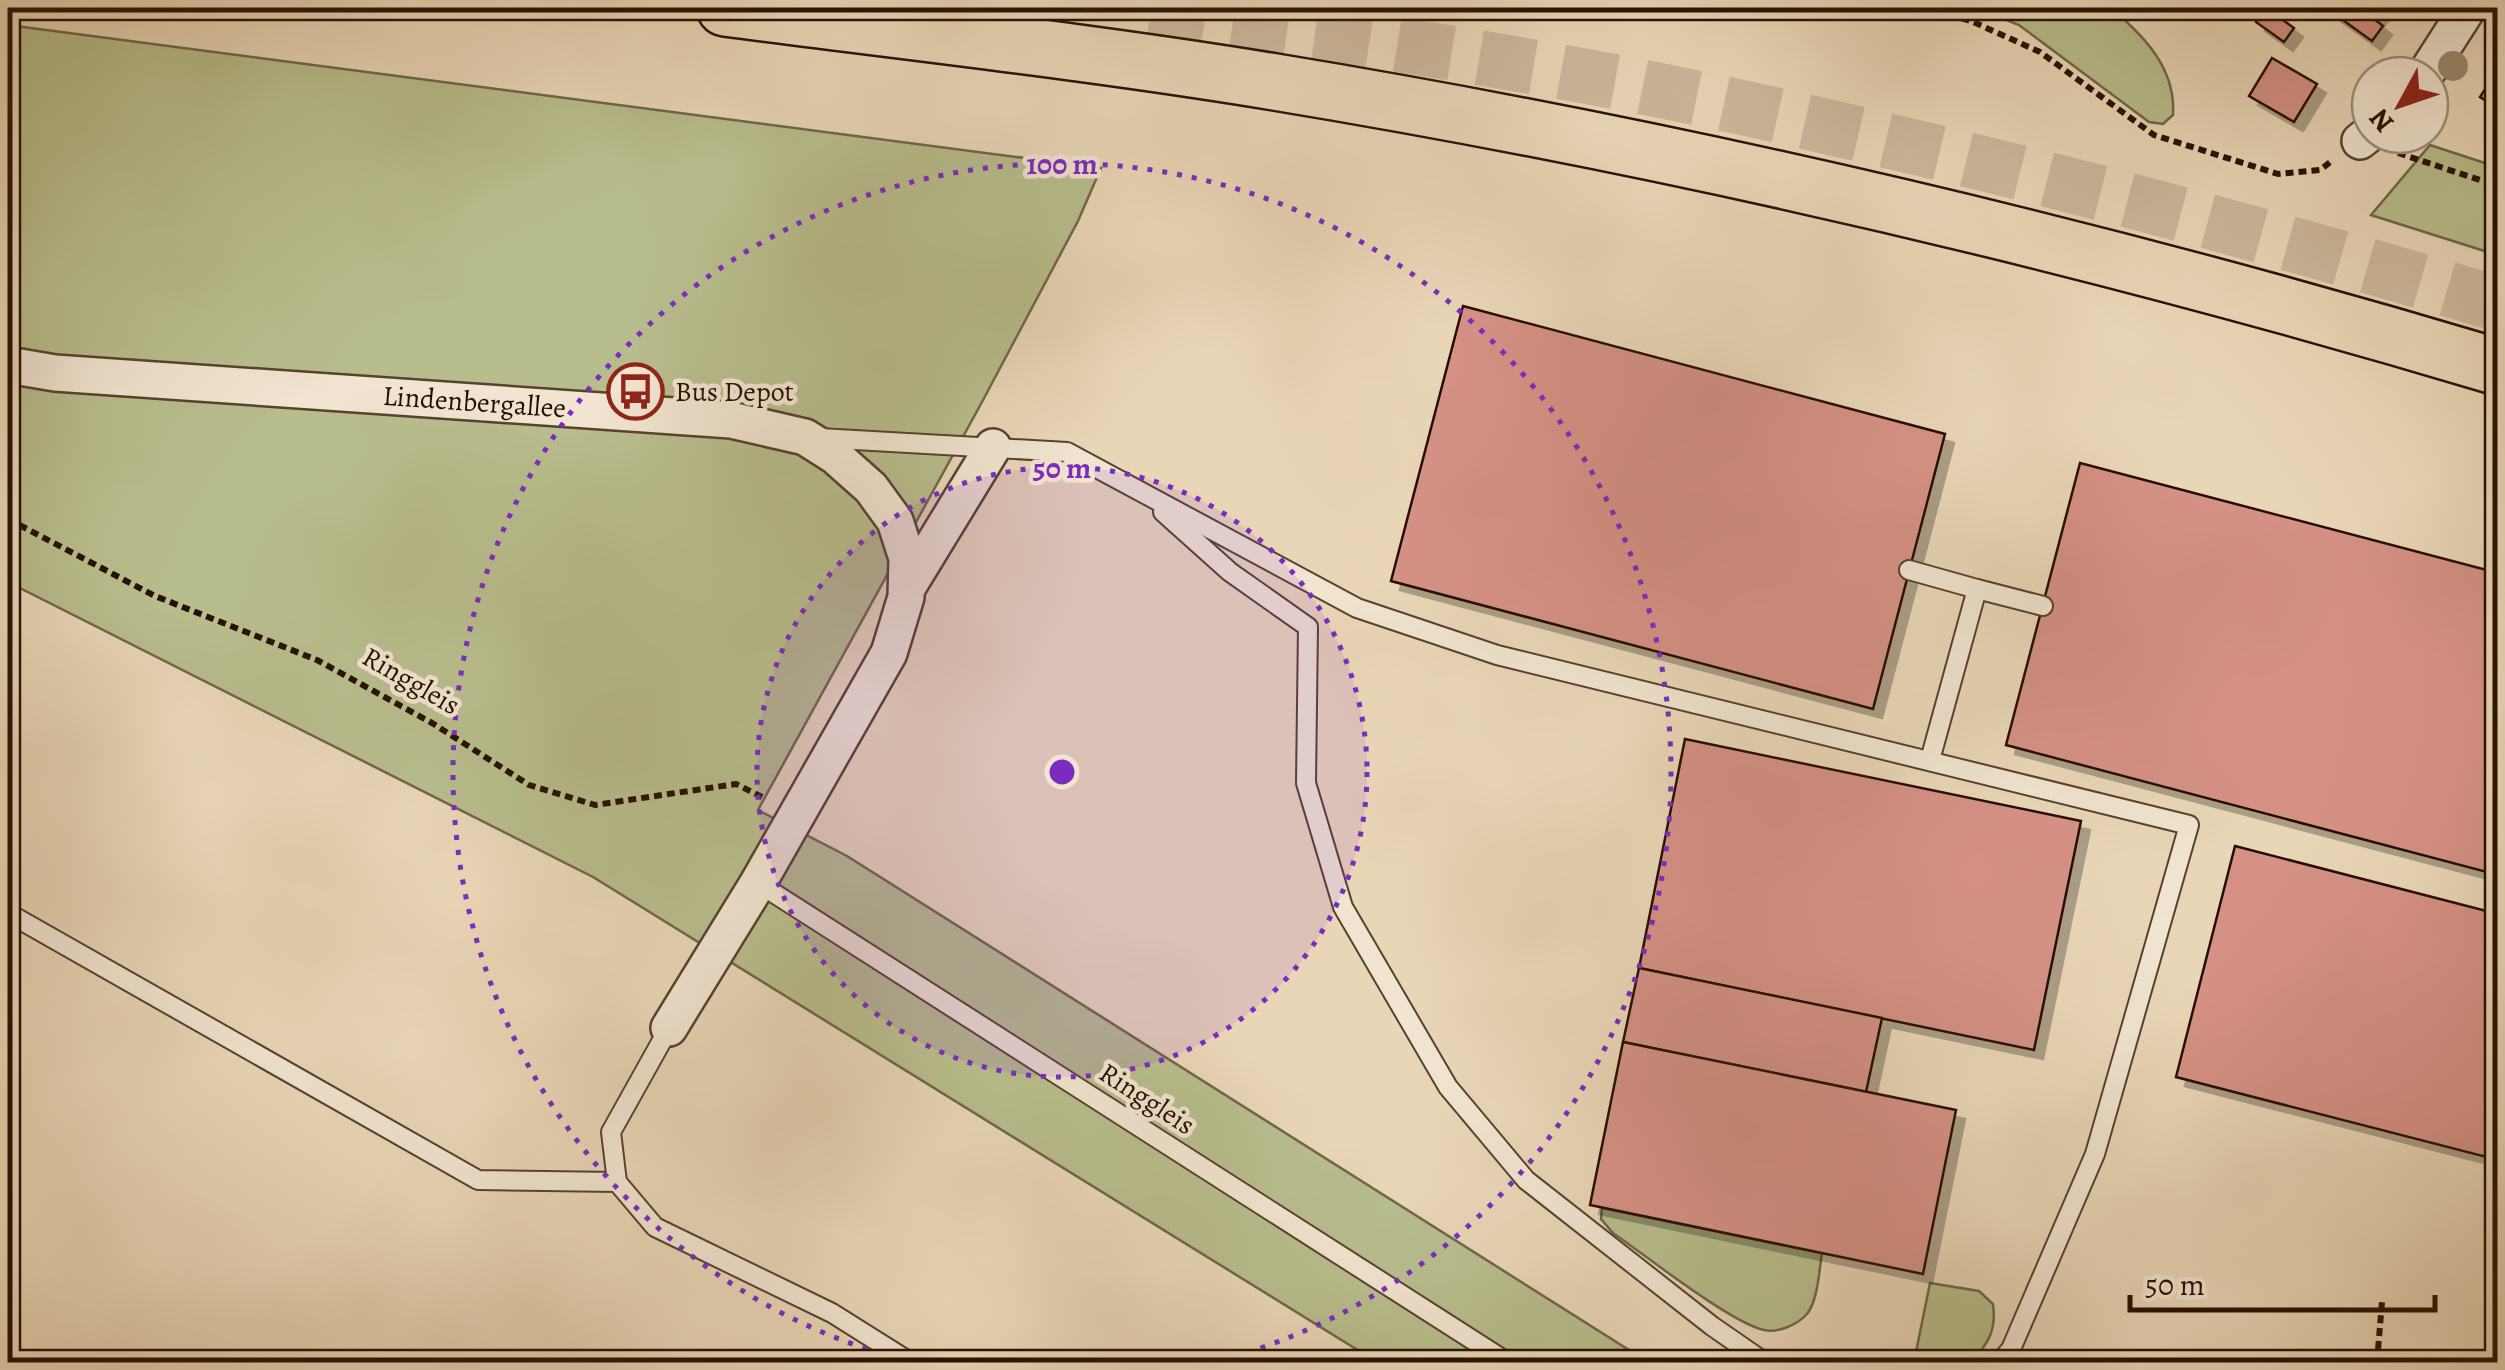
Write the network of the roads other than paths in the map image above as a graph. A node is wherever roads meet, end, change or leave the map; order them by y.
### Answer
1 (725, 8) edge
2 (2468, 8) edge
3 (2438, 55) edge
4 (8, 365) edge
5 (2498, 367) edge
6 (805, 437) junction
7 (993, 447) junction
8 (1140, 492) junction
9 (1909, 570) dead end
10 (907, 588) junction
11 (1977, 589) junction
12 (2042, 606) dead end
13 (1930, 760) junction
14 (758, 884) junction
15 (8, 913) edge
16 (669, 1028) joint
17 (617, 1182) junction
18 (910, 1362) edge
19 (1507, 1362) edge
20 (1764, 1362) edge
21 (2000, 1362) edge

1 - 5 highway
2 - 3 street
4 - 6 street, Lindenbergallee
6 - 7 lane
6 - 10 street, Lindenbergallee
7 - 8 lane
7 - 10 street, Lindenbergallee
8 - 13 lane
8 - 20 lane
9 - 11 lane
10 - 14 street, Lindenbergallee
11 - 12 lane
11 - 13 lane
13 - 21 lane
14 - 16 street, Lindenbergallee
14 - 19 lane, Ringgleis
15 - 17 lane
16 - 17 lane
17 - 18 lane

